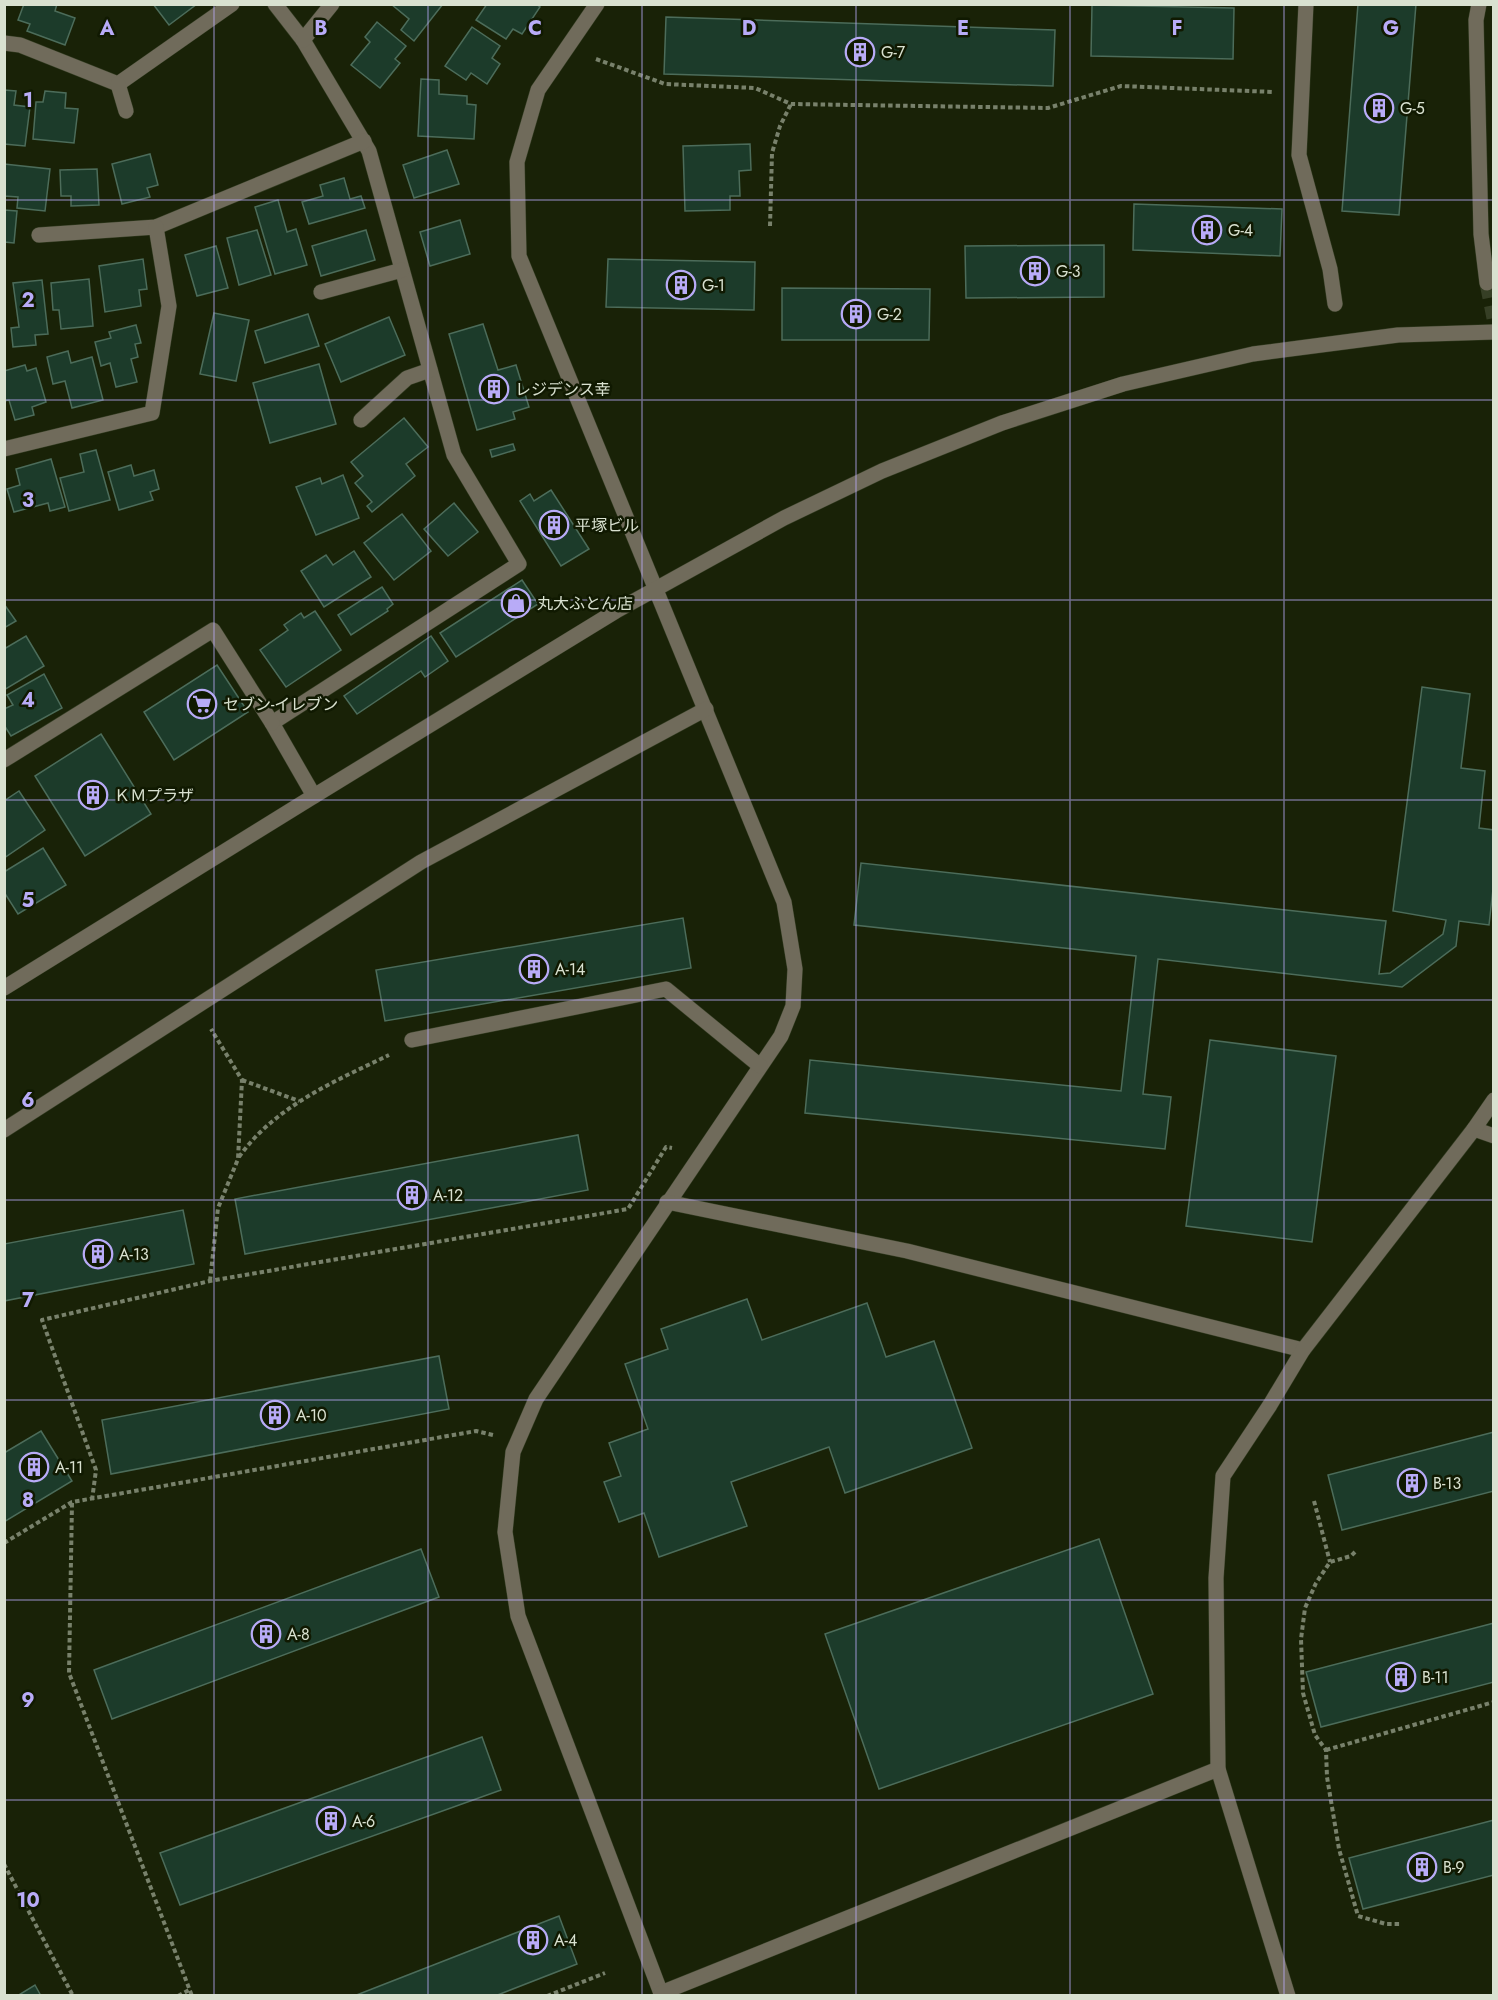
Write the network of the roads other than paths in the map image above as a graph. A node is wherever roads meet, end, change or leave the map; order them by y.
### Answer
1 (232, 4) edge
2 (275, 4) edge
3 (332, 4) edge
4 (597, 4) edge
5 (1306, 4) edge
6 (1479, 4) edge
7 (303, 40) junction
8 (4, 43) edge
9 (118, 84) junction
10 (126, 111) dead end
11 (364, 141) junction
12 (156, 227) junction
13 (39, 235) dead end
14 (402, 270) junction
15 (1487, 283) tunnel mouth
16 (321, 292) dead end
17 (1335, 304) dead end
18 (1494, 332) edge
19 (430, 370) junction
20 (361, 420) dead end
21 (4, 449) edge
22 (657, 589) junction
23 (706, 709) junction
24 (272, 723) junction
25 (4, 760) edge
26 (314, 796) junction
27 (4, 988) edge
28 (412, 1040) road end
29 (760, 1066) junction
30 (1494, 1100) edge
31 (1474, 1129) junction
32 (4, 1130) edge
33 (1494, 1136) edge
34 (668, 1202) junction
35 (1303, 1350) junction
36 (1218, 1768) junction
37 (661, 1994) edge
38 (1288, 1995) edge

1 - 9 street
2 - 7 street
3 - 7 street
4 - 22 street
5 - 17 street
6 - 15 street
7 - 11 street
8 - 9 street
9 - 10 street
11 - 12 street
11 - 14 street
12 - 13 street
12 - 21 street
14 - 16 street
14 - 19 street
18 - 22 street
19 - 20 street
19 - 24 street
22 - 23 street
22 - 26 street
23 - 29 street
23 - 32 street
24 - 25 street
24 - 26 street
26 - 27 street
28 - 29 street
29 - 34 street
30 - 31 street
31 - 33 street
31 - 35 street
34 - 35 street
34 - 37 street
35 - 36 street
36 - 37 street
36 - 38 street

